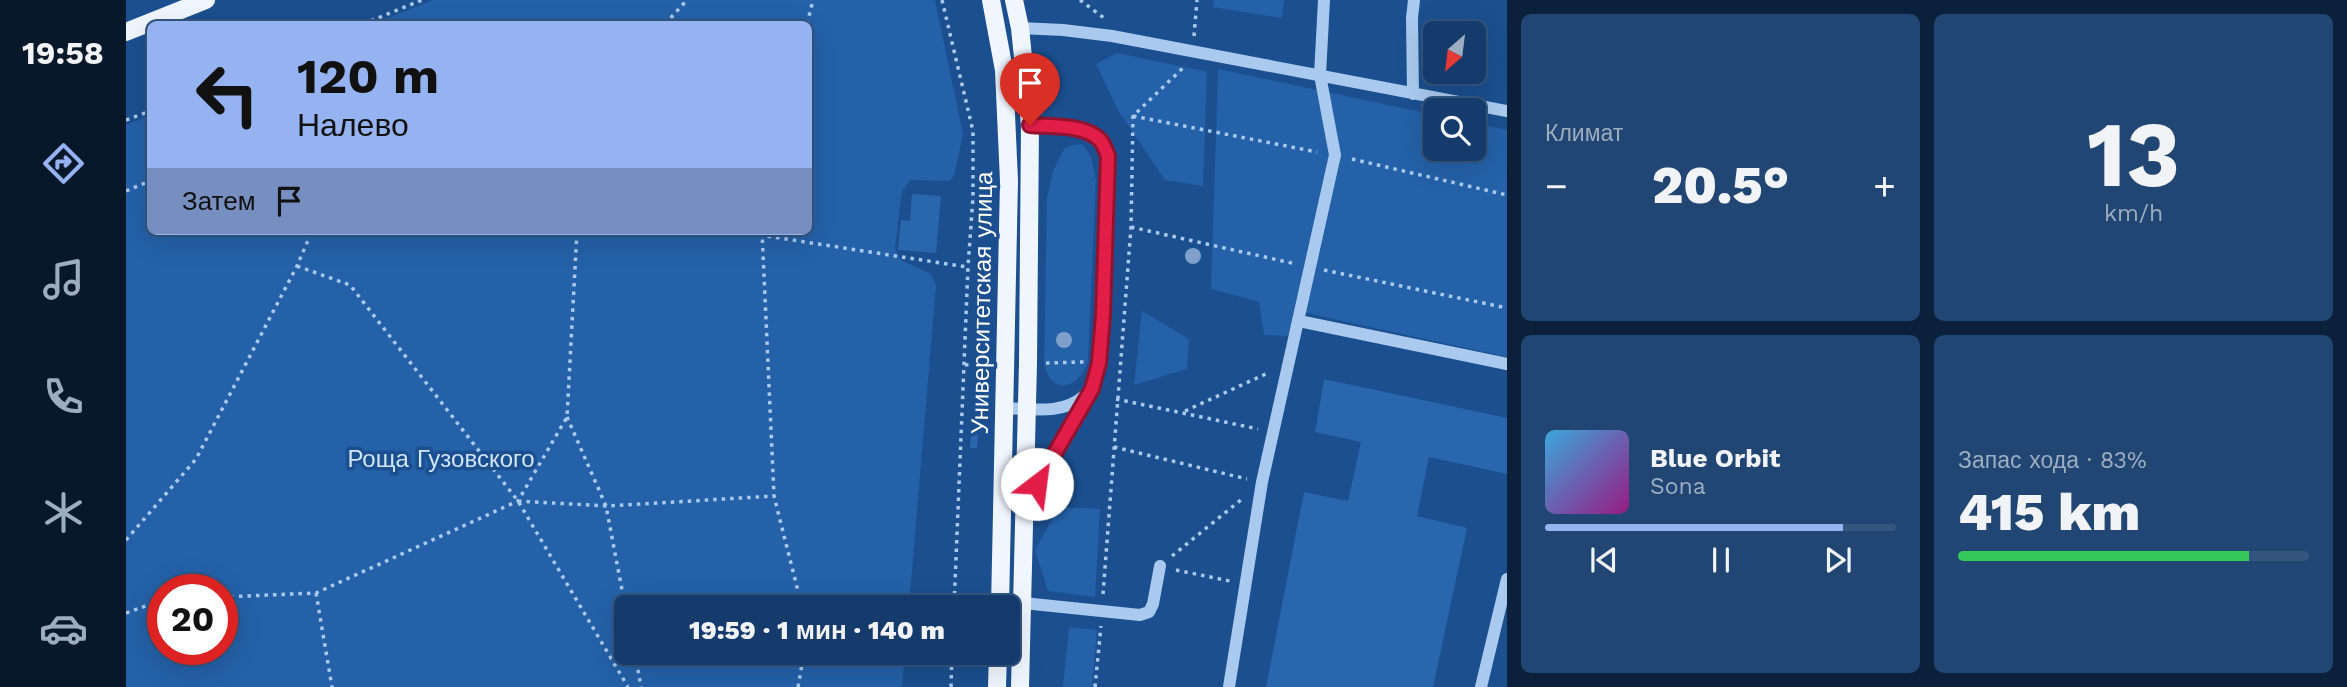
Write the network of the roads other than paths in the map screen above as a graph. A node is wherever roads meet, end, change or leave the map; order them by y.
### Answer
1 (206, 0) edge
2 (991, 0) edge
3 (1014, 0) edge
4 (1324, 0) edge
5 (1414, 0) edge
6 (154, 21) edge
7 (147, 24) edge
8 (1020, 28) junction
9 (997, 31) junction
10 (126, 32) edge
11 (1320, 75) junction
12 (1413, 94) junction
13 (1507, 111) edge
14 (1008, 125) junction
15 (1030, 125) junction
16 (1299, 321) junction
17 (1507, 364) edge
18 (1092, 389) junction
19 (1005, 408) junction
20 (1027, 408) junction
21 (1023, 508) junction
22 (1160, 566) road end
23 (1507, 579) edge
24 (1000, 595) edge
25 (1020, 603) edge
26 (1023, 603) junction
27 (1493, 635) junction
28 (1507, 638) edge
29 (998, 665) edge
30 (998, 687) edge
31 (1020, 687) edge
32 (1229, 687) edge
33 (1481, 687) edge

1 - 6 main road
2 - 9 main road, Университетская улица
3 - 8 main road, Университетская улица
4 - 11 street
5 - 12 street
7 - 10 main road
8 - 9 main road
8 - 11 street
8 - 15 main road, Университетская улица
9 - 14 main road, Университетская улица
11 - 12 street
11 - 16 street
12 - 13 street
14 - 15 main road
14 - 19 main road, Университетская улица
15 - 18 street
15 - 20 main road, Университетская улица
16 - 17 street
16 - 32 street
18 - 20 street
18 - 21 street
19 - 20 street
19 - 24 main road, Университетская улица
20 - 21 main road, Университетская улица
21 - 26 main road, Университетская улица
22 - 26 street
23 - 27 street
25 - 26 main road
26 - 31 main road, Университетская улица
27 - 28 street
27 - 33 street
29 - 30 main road

